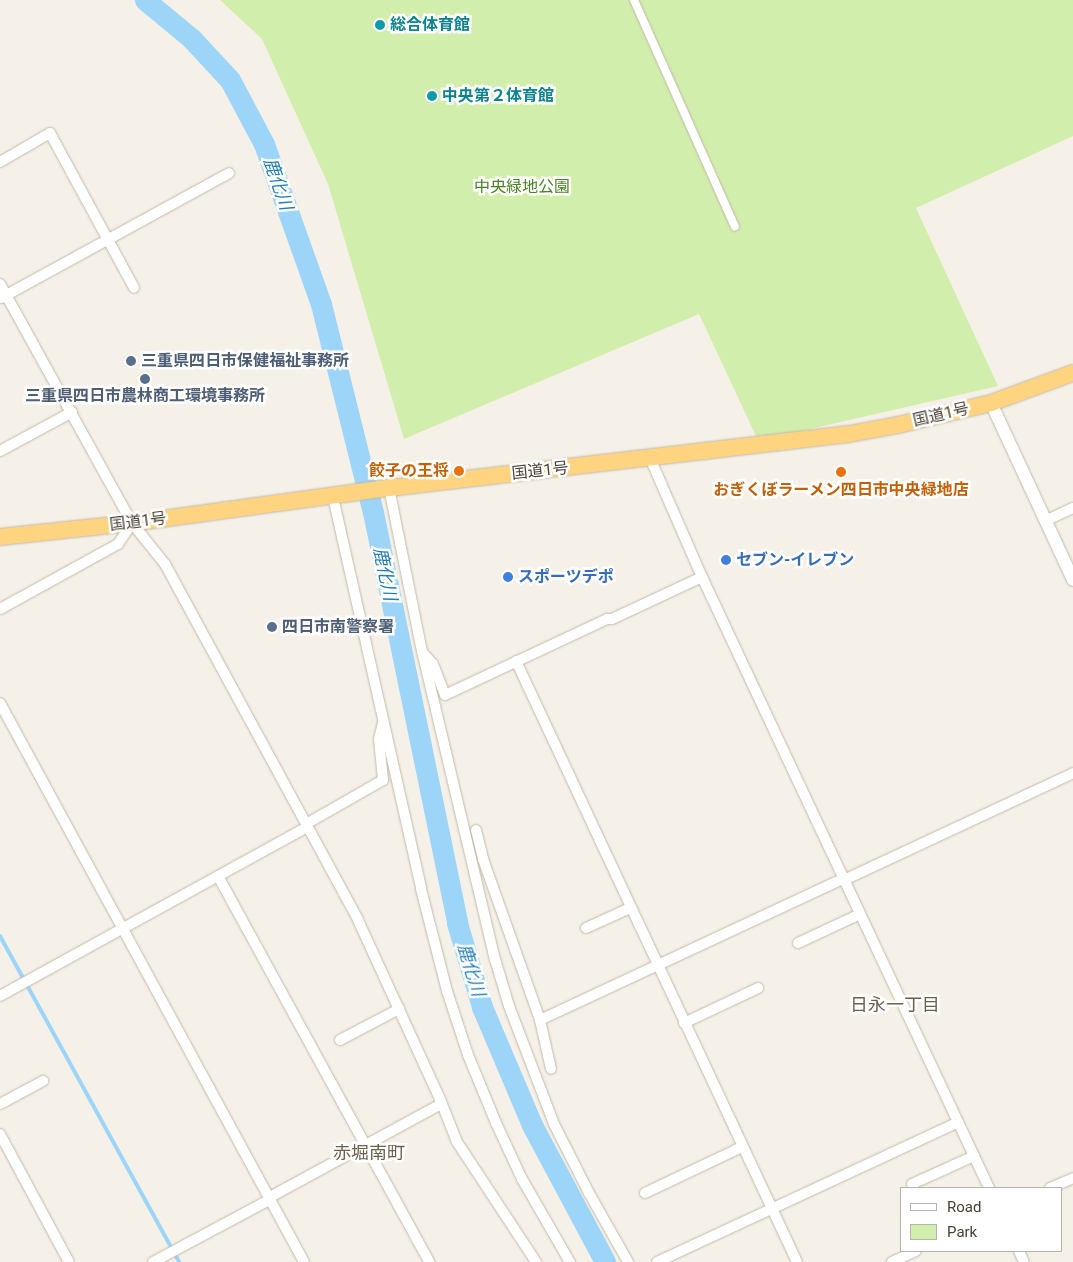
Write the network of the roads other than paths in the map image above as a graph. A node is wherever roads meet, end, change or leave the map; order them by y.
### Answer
1 (634, 0) edge
2 (0, 162) edge
3 (229, 173) dead end
4 (735, 227) dead end
5 (106, 240) junction
6 (0, 284) edge
7 (134, 288) dead end
8 (3, 296) edge
9 (1073, 373) edge
10 (991, 403) junction
11 (72, 412) junction
12 (0, 451) edge
13 (650, 458) junction
14 (386, 488) junction
15 (333, 497) junction
16 (1073, 508) edge
17 (1046, 521) junction
18 (132, 524) junction
19 (0, 538) edge
20 (702, 577) junction
21 (1073, 580) edge
22 (0, 609) edge
23 (422, 651) junction
24 (516, 661) junction
25 (0, 703) edge
26 (384, 721) junction
27 (1073, 773) edge
28 (307, 825) junction
29 (476, 830) dead end
30 (218, 876) junction
31 (843, 879) junction
32 (630, 908) junction
33 (860, 914) junction
34 (586, 928) dead end
35 (123, 929) junction
36 (798, 943) dead end
37 (657, 966) junction
38 (758, 988) dead end
39 (0, 996) edge
40 (399, 1009) junction
41 (540, 1020) junction
42 (684, 1023) junction
43 (340, 1040) dead end
44 (551, 1069) dead end
45 (43, 1081) dead end
46 (0, 1104) edge
47 (440, 1104) junction
48 (958, 1122) junction
49 (0, 1134) edge
50 (365, 1145) junction
51 (742, 1146) junction
52 (974, 1156) junction
53 (1073, 1178) edge
54 (912, 1184) dead end
55 (989, 1187) edge
56 (1052, 1187) edge
57 (644, 1193) dead end
58 (270, 1198) junction
59 (770, 1208) junction
60 (914, 1252) edge
61 (69, 1262) edge
62 (153, 1262) edge
63 (304, 1262) edge
64 (429, 1262) edge
65 (536, 1262) edge
66 (570, 1262) edge
67 (628, 1262) edge
68 (657, 1262) edge
69 (796, 1262) edge
70 (892, 1262) edge

1 - 4 street
2 - 5 street
3 - 5 street
5 - 7 street
5 - 8 street
6 - 8 street
8 - 11 street
9 - 10 highway, 国道1号
10 - 13 highway, 国道1号
10 - 17 street
11 - 12 street
11 - 18 street
13 - 14 highway, 国道1号
13 - 20 street
14 - 15 highway, 国道1号
14 - 23 street
15 - 18 highway, 国道1号
15 - 26 street
16 - 17 street
17 - 21 street
18 - 19 highway, 国道1号
18 - 22 street
18 - 28 street
20 - 24 street
20 - 31 street
23 - 24 street
23 - 67 street
24 - 32 street
25 - 35 street
26 - 28 street
26 - 66 street
27 - 31 street
28 - 30 street
28 - 40 street
29 - 41 street
30 - 35 street
30 - 50 street
31 - 33 street
31 - 37 street
32 - 34 street
32 - 37 street
33 - 36 street
33 - 48 street
35 - 39 street
35 - 58 street
37 - 41 street
37 - 42 street
38 - 42 street
40 - 43 street
40 - 47 street
41 - 44 street
42 - 51 street
45 - 46 street
47 - 50 street
47 - 65 street
48 - 52 street
48 - 59 street
49 - 61 street
50 - 58 street
50 - 64 street
51 - 57 street
51 - 59 street
52 - 54 street
52 - 55 street
53 - 56 street
58 - 62 street
58 - 63 street
59 - 68 street
59 - 69 street
60 - 70 street

